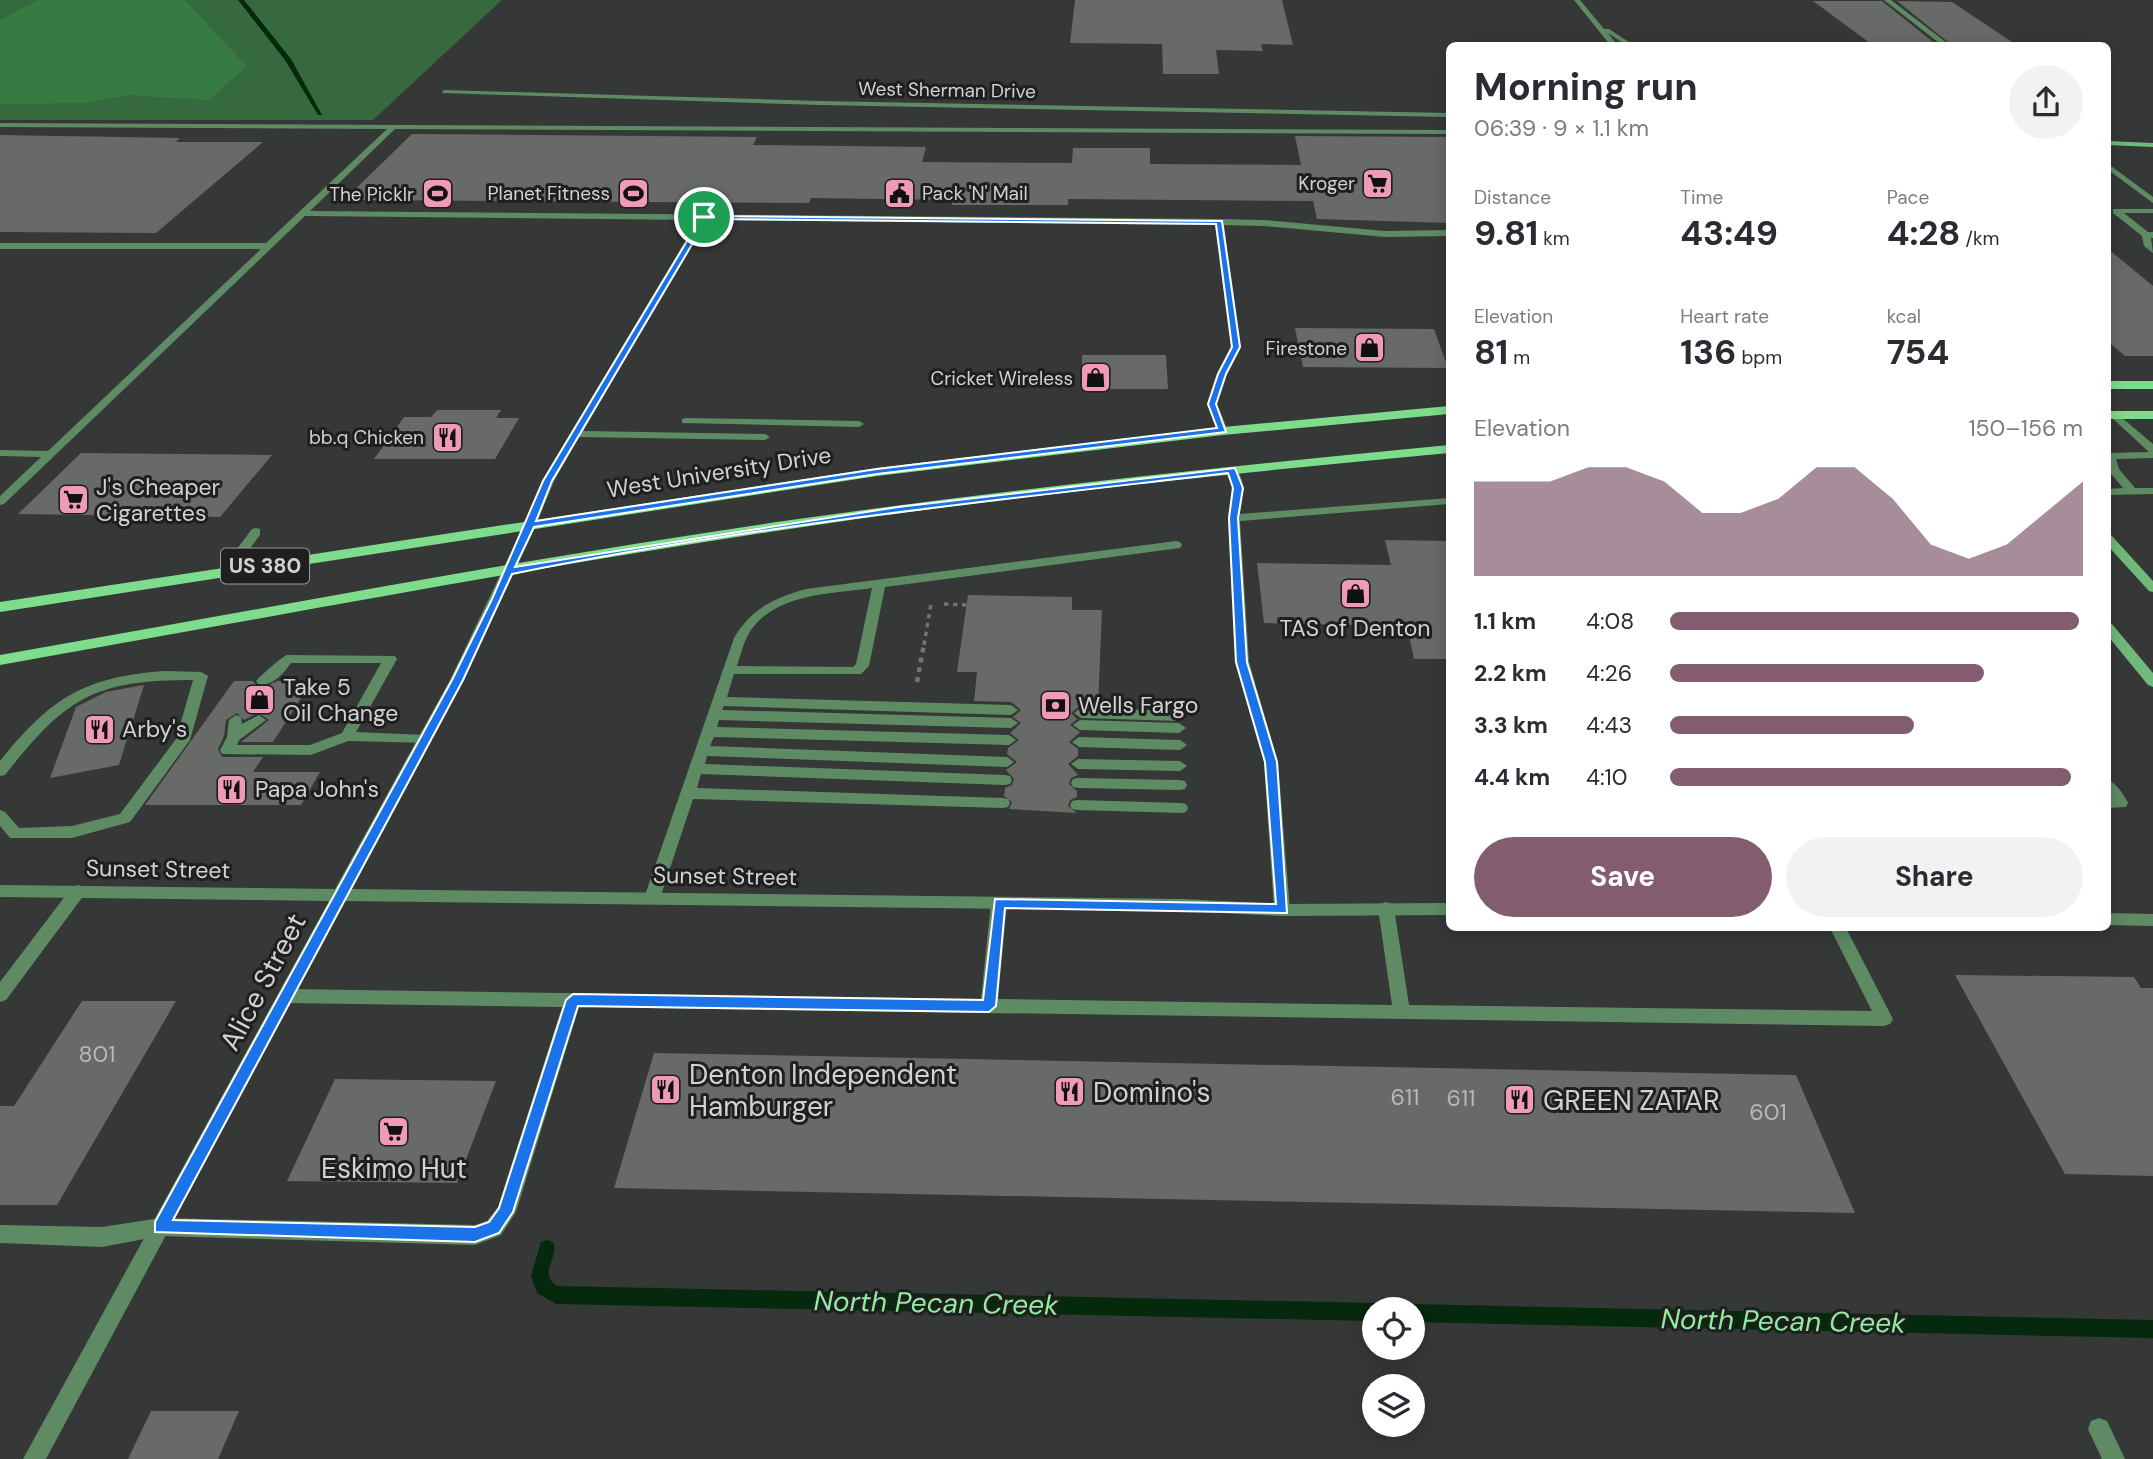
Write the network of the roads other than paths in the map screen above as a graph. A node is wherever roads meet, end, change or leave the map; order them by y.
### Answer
1 (1577, 0) edge
2 (1887, 0) edge
3 (1597, 23) junction
4 (1612, 42) edge
5 (1626, 42) edge
6 (1943, 42) edge
7 (444, 92) dead end
8 (1446, 115) edge
9 (0, 125) edge
10 (393, 127) junction
11 (1446, 132) edge
12 (2111, 143) edge
13 (2153, 145) edge
14 (2111, 168) edge
15 (2152, 200) edge
16 (2153, 211) edge
17 (303, 213) junction
18 (704, 217) junction
19 (1219, 222) junction
20 (1446, 233) edge
21 (2150, 235) edge
22 (0, 246) edge
23 (269, 246) junction
24 (2153, 250) edge
25 (2111, 385) edge
26 (2153, 385) edge
27 (1446, 410) edge
28 (2111, 415) edge
29 (2153, 415) edge
30 (686, 421) dead end
31 (859, 424) dead end
32 (1223, 430) junction
33 (576, 434) junction
34 (765, 437) dead end
35 (1446, 449) edge
36 (0, 453) edge
37 (2153, 453) edge
38 (51, 454) junction
39 (2111, 456) edge
40 (2111, 460) edge
41 (1232, 470) junction
42 (2153, 491) edge
43 (2111, 492) edge
44 (2132, 492) junction
45 (1446, 501) edge
46 (0, 502) edge
47 (1234, 518) junction
48 (530, 525) junction
49 (256, 532) dead end
50 (2111, 542) edge
51 (1176, 545) dead end
52 (508, 572) junction
53 (225, 573) junction
54 (879, 584) junction
55 (2153, 589) edge
56 (0, 607) edge
57 (2111, 634) edge
58 (0, 660) edge
59 (730, 670) junction
60 (263, 681) dead end
61 (2153, 682) edge
62 (717, 708) junction
63 (1011, 717) dead end
64 (1080, 719) dead end
65 (236, 720) dead end
66 (259, 720) dead end
67 (1179, 722) dead end
68 (709, 732) junction
69 (347, 736) junction
70 (234, 737) junction
71 (425, 740) junction
72 (1009, 740) dead end
73 (1079, 742) dead end
74 (1180, 745) dead end
75 (702, 751) junction
76 (1007, 762) dead end
77 (1078, 764) dead end
78 (1180, 766) dead end
79 (696, 769) junction
80 (0, 771) edge
81 (1005, 780) dead end
82 (1078, 783) dead end
83 (1180, 785) dead end
84 (2111, 790) edge
85 (688, 793) junction
86 (1003, 803) dead end
87 (2111, 803) edge
88 (1077, 805) dead end
89 (1181, 808) dead end
90 (0, 816) edge
91 (0, 891) edge
92 (78, 891) junction
93 (341, 894) junction
94 (652, 898) junction
95 (999, 902) junction
96 (1386, 908) junction
97 (1446, 909) edge
98 (1282, 910) junction
99 (2111, 919) edge
100 (2153, 920) edge
101 (1840, 931) edge
102 (20, 968) junction
103 (0, 982) edge
104 (0, 995) edge
105 (286, 996) junction
106 (573, 1000) junction
107 (989, 1006) junction
108 (1402, 1012) junction
109 (160, 1227) junction
110 (0, 1234) edge
111 (2099, 1429) dead end
112 (34, 1459) edge
113 (2114, 1459) edge

1 - 3 street
2 - 6 street
3 - 4 street
3 - 5 street
7 - 8 street, West Sherman Drive
9 - 10 street
10 - 11 street
10 - 17 street
12 - 13 main road
14 - 15 street
16 - 21 street
17 - 18 street
17 - 23 street
18 - 19 street
18 - 33 street, Alice Street
19 - 20 street
19 - 32 street
21 - 24 street
22 - 23 street
23 - 38 street
25 - 26 main road
27 - 32 main road, West University Drive / US 380
28 - 29 main road
28 - 37 street
30 - 31 street
32 - 48 main road, West University Drive / US 380
33 - 34 street
33 - 48 street, Alice Street
35 - 41 main road, US 380
36 - 38 street
37 - 39 street
38 - 46 street
40 - 44 street
41 - 47 street
41 - 52 main road, US 380
42 - 44 street
43 - 44 street
45 - 47 street
47 - 98 street
48 - 52 street, Alice Street
48 - 53 main road, West University Drive / US 380
49 - 53 street
50 - 55 main road
51 - 54 street
52 - 58 main road, US 380
52 - 71 street, Alice Street
53 - 56 main road, West University Drive / US 380
54 - 59 street
54 - 59 street
57 - 61 main road
59 - 62 street
60 - 69 street
62 - 63 street
62 - 68 street
64 - 67 street
65 - 70 street
66 - 70 street
68 - 72 street
68 - 75 street
69 - 70 street
69 - 71 street
71 - 93 street, Alice Street
73 - 74 street
75 - 76 street
75 - 79 street
77 - 78 street
79 - 81 street
79 - 85 street
80 - 90 street
82 - 83 street
84 - 87 street
85 - 86 street
85 - 94 street
88 - 89 street
91 - 92 street, Sunset Street
92 - 93 street, Sunset Street
92 - 102 street
93 - 94 street, Sunset Street
93 - 105 street, Alice Street
94 - 95 street, Sunset Street
95 - 98 street, Sunset Street
95 - 107 street
96 - 97 street, Sunset Street
96 - 98 street, Sunset Street
96 - 108 street
99 - 100 street
101 - 108 street
102 - 103 street
102 - 104 street
105 - 106 street
105 - 109 street, Alice Street
106 - 107 street
106 - 109 street
107 - 108 street
109 - 110 street
109 - 112 street, Alice Street
111 - 113 street

